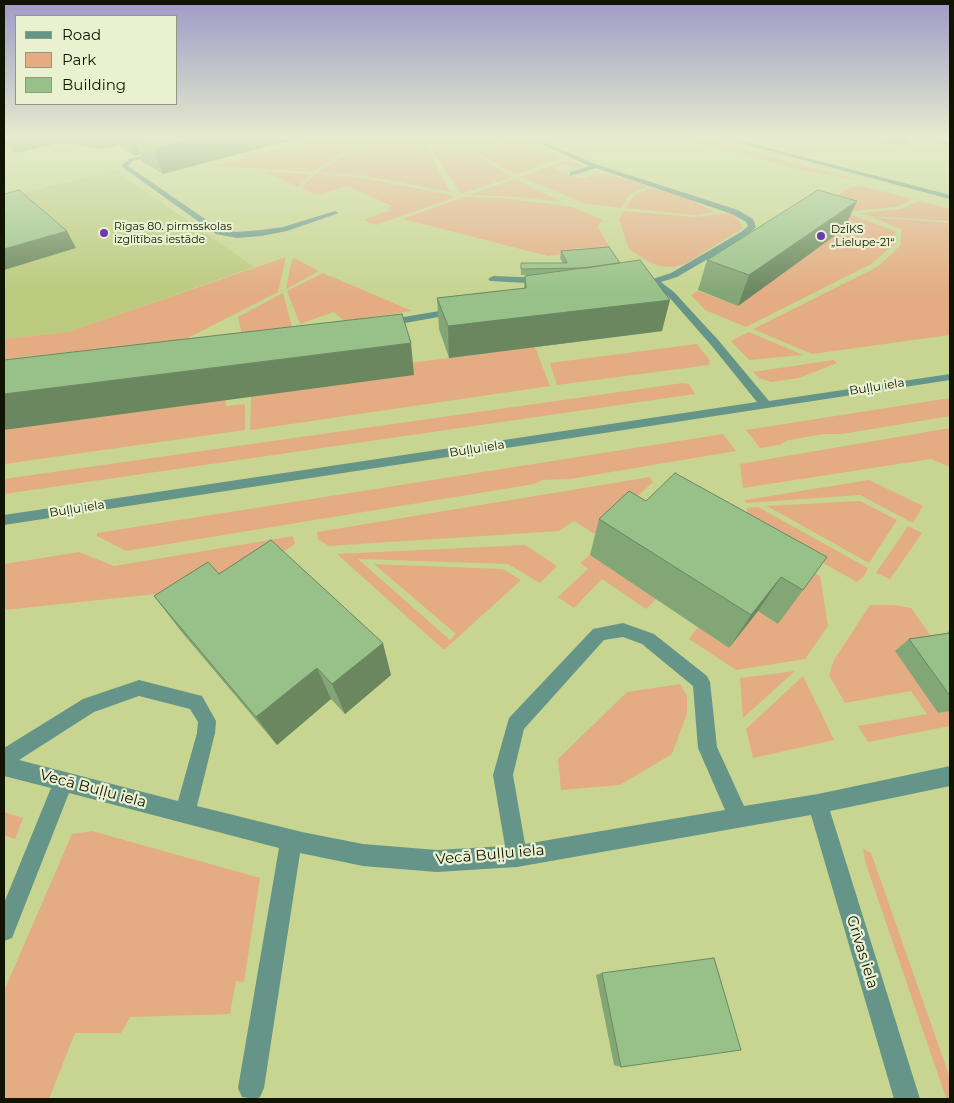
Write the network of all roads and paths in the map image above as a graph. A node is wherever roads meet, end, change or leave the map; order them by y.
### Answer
1 (159, 190) edge
2 (670, 190) edge
3 (925, 190) edge
4 (950, 197) edge
5 (335, 213) dead end
6 (493, 279) dead end
7 (554, 280) edge
8 (655, 282) junction
9 (625, 287) edge
10 (466, 310) edge
11 (374, 330) edge
12 (950, 377) edge
13 (766, 405) junction
14 (4, 520) edge
15 (4, 759) edge
16 (4, 766) edge
17 (950, 776) edge
18 (64, 781) junction
19 (818, 804) junction
20 (184, 813) junction
21 (739, 818) junction
22 (291, 841) junction
23 (517, 856) junction
24 (4, 930) edge
25 (250, 1088) dead end
26 (907, 1099) edge

1 - 5 street
2 - 8 street
3 - 4 street
6 - 7 street
8 - 9 street
8 - 13 street
10 - 11 street
12 - 13 street, Buļļu iela
13 - 14 street, Buļļu iela
15 - 20 street
16 - 18 street, Vecā Buļļu iela
17 - 19 street, Vecā Buļļu iela
18 - 20 street, Vecā Buļļu iela
18 - 24 street
19 - 21 street, Vecā Buļļu iela
19 - 26 street, Grīvas iela
20 - 22 street, Vecā Buļļu iela
21 - 23 street, Vecā Buļļu iela
21 - 23 street
22 - 23 street, Vecā Buļļu iela
22 - 25 street

